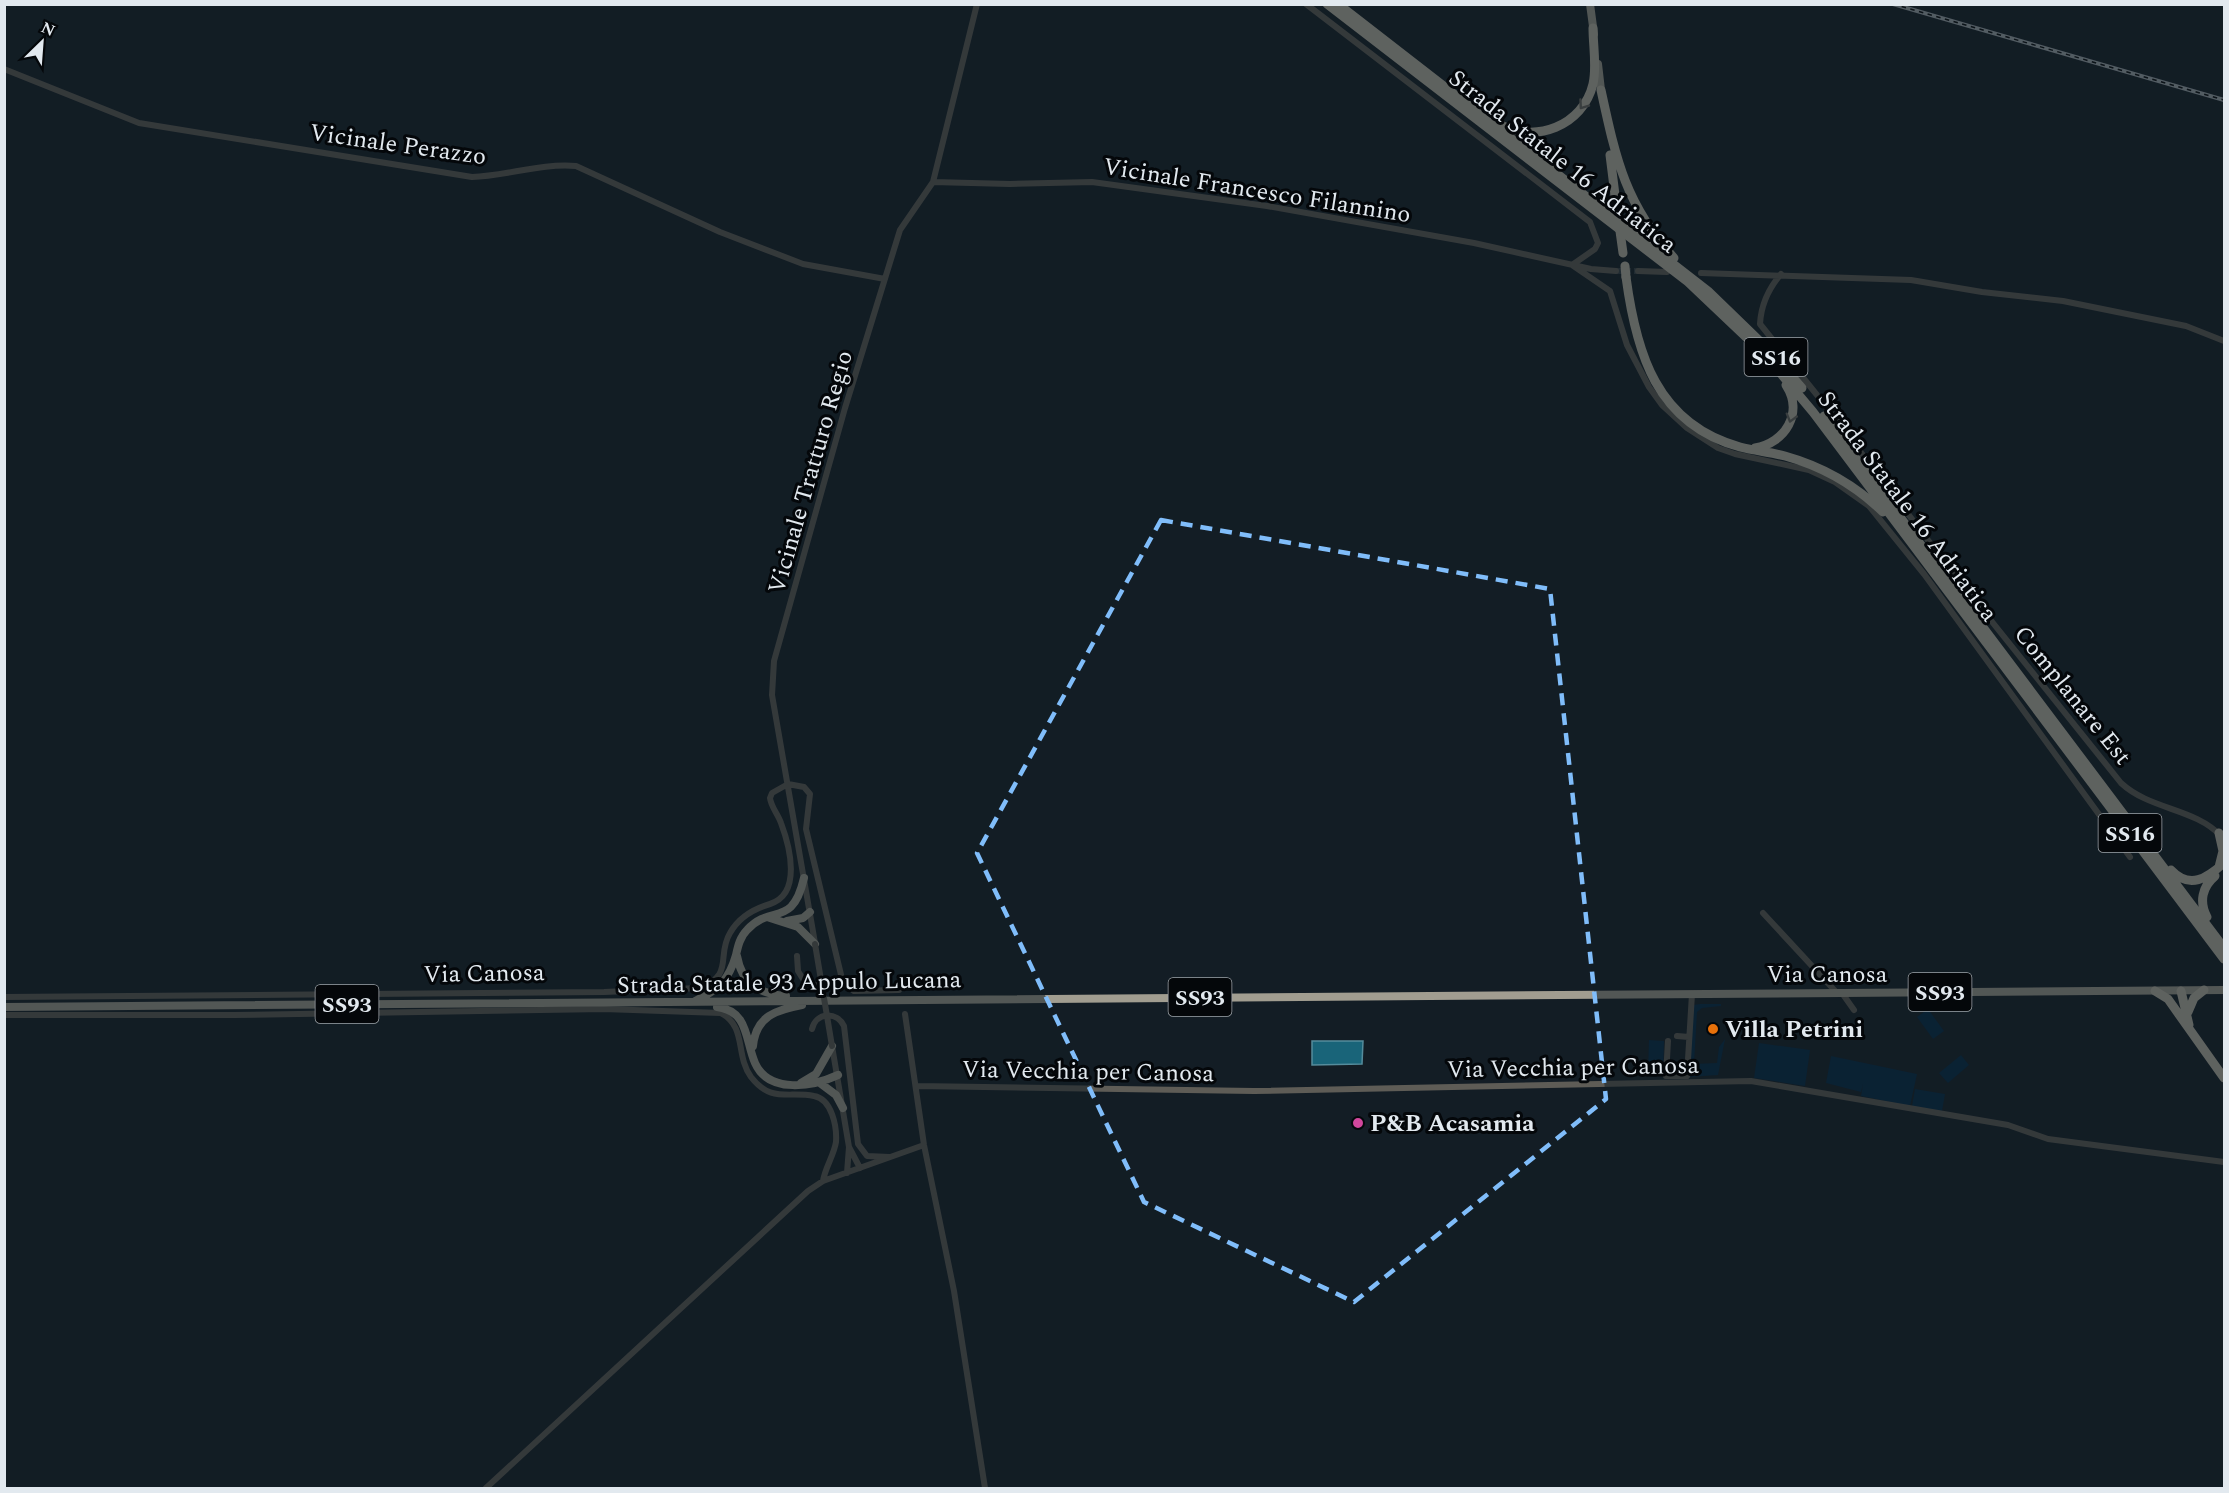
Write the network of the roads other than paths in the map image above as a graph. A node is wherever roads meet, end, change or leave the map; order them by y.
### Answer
1 (977, 4) edge
2 (1306, 4) edge
3 (1327, 4) edge
4 (1338, 4) edge
5 (1590, 4) edge
6 (1593, 28) junction
7 (4, 69) edge
8 (1601, 90) junction
9 (1451, 91) junction
10 (933, 182) junction
11 (1572, 265) junction
12 (1620, 268) junction
13 (1638, 271) tunnel mouth
14 (1667, 272) dead end
15 (1701, 273) dead end
16 (1781, 274) junction
17 (885, 279) junction
18 (1708, 291) junction
19 (1745, 334) junction
20 (2224, 341) edge
21 (1750, 449) junction
22 (1920, 554) junction
23 (2037, 704) junction
24 (788, 784) junction
25 (2130, 822) junction
26 (2222, 836) edge
27 (2130, 857) dead end
28 (2223, 869) edge
29 (804, 878) junction
30 (810, 912) junction
31 (1763, 913) dead end
32 (785, 917) junction
33 (815, 944) junction
34 (2224, 948) edge
35 (736, 954) junction
36 (797, 956) dead end
37 (2224, 959) edge
38 (843, 983) junction
39 (899, 990) dead end
40 (2204, 990) junction
41 (2224, 990) edge
42 (2156, 991) junction
43 (2181, 991) junction
44 (1839, 993) junction
45 (1692, 994) junction
46 (1574, 995) joint
47 (4, 997) edge
48 (825, 1000) junction
49 (690, 1003) junction
50 (4, 1007) edge
51 (1854, 1010) dead end
52 (905, 1014) dead end
53 (4, 1015) edge
54 (2184, 1016) junction
55 (812, 1029) dead end
56 (1677, 1036) dead end
57 (1689, 1037) junction
58 (1668, 1041) dead end
59 (832, 1046) junction
60 (752, 1053) junction
61 (838, 1075) junction
62 (818, 1078) junction
63 (2224, 1078) edge
64 (916, 1086) junction
65 (843, 1108) junction
66 (924, 1145) junction
67 (849, 1147) junction
68 (889, 1158) junction
69 (2224, 1162) edge
70 (860, 1168) junction
71 (847, 1173) junction
72 (823, 1181) junction
73 (486, 1488) edge
74 (985, 1488) edge

1 - 10 street
2 - 11 street
3 - 19 highway, Strada Statale 16 Adriatica / SS16
4 - 9 highway, Strada Statale 16 Adriatica / SS16
5 - 6 main road
6 - 8 main road
6 -> 9 highway, SS16
7 - 17 street, Vicinale Perazzo
8 - 12 highway, SS16, bridge
8 - 18 highway, SS16
9 - 18 highway, Strada Statale 16 Adriatica / SS16
10 - 11 street, Vicinale Francesco Filannino
10 - 17 street, Vicinale Tratturo Regio
11 - 12 street, Vicinale Francesco Filannino
11 - 27 street
12 - 21 highway, SS16, bridge
13 - 14 street
15 - 16 street
16 - 20 street
16 - 26 street, Complanare Est
17 - 24 street, Vicinale Tratturo Regio
18 - 23 highway, Strada Statale 16 Adriatica / SS16
19 -> 21 highway, SS16
19 - 22 highway, Strada Statale 16 Adriatica / SS16
21 - 22 highway, SS16
22 - 23 highway, Strada Statale 16 Adriatica / SS16
23 - 25 highway, Strada Statale 16 Adriatica / SS16
23 - 37 highway, Strada Statale 16 Adriatica / SS16
24 - 29 street, Vicinale Tratturo Regio
24 - 38 street
24 - 47 street, Via Canosa
25 - 28 highway, SS16
25 - 34 highway, Strada Statale 16 Adriatica / SS16
26 - 28 highway
28 - 34 highway, SS16
29 - 30 street, Vicinale Tratturo Regio
29 - 32 main road
30 - 32 main road
30 - 33 street, Vicinale Tratturo Regio
31 - 44 street
32 - 33 main road
32 - 35 main road
33 - 59 street, Vicinale Tratturo Regio, bridge
35 - 48 main road
35 - 49 main road
36 - 38 street
38 - 39 street
40 - 41 main road, Via Canosa / SS93
40 - 43 main road, Via Canosa / SS93
40 - 54 highway
42 - 43 main road, Via Canosa / SS93
42 - 44 main road, Via Canosa / SS93
42 - 54 highway
43 - 54 highway
44 - 45 main road, Via Canosa / SS93
44 - 51 street
45 - 46 main road, Via Canosa / SS93
45 - 57 street
46 - 48 main road, Strada Statale 93 Appulo Lucana / SS93
48 - 49 main road, Strada Statale 93 Appulo Lucana / SS93
48 - 60 main road
49 - 50 main road, Strada Statale 93 Appulo Lucana / SS93
49 - 60 main road
52 - 64 street
53 - 72 street, Via Canosa
54 - 63 highway
55 - 68 street
56 - 57 street
57 - 58 street
59 - 61 street, Vicinale Tratturo Regio
59 - 62 main road
60 - 62 main road
61 - 62 main road
61 - 65 street, Vicinale Tratturo Regio
62 - 65 main road
64 - 66 street
64 - 69 street, Via Vecchia per Canosa
65 - 67 street, Vicinale Tratturo Regio
66 - 68 street
66 - 74 street
67 - 70 street
67 - 71 street
68 - 70 street
70 - 71 street
71 - 72 street
72 - 73 street

